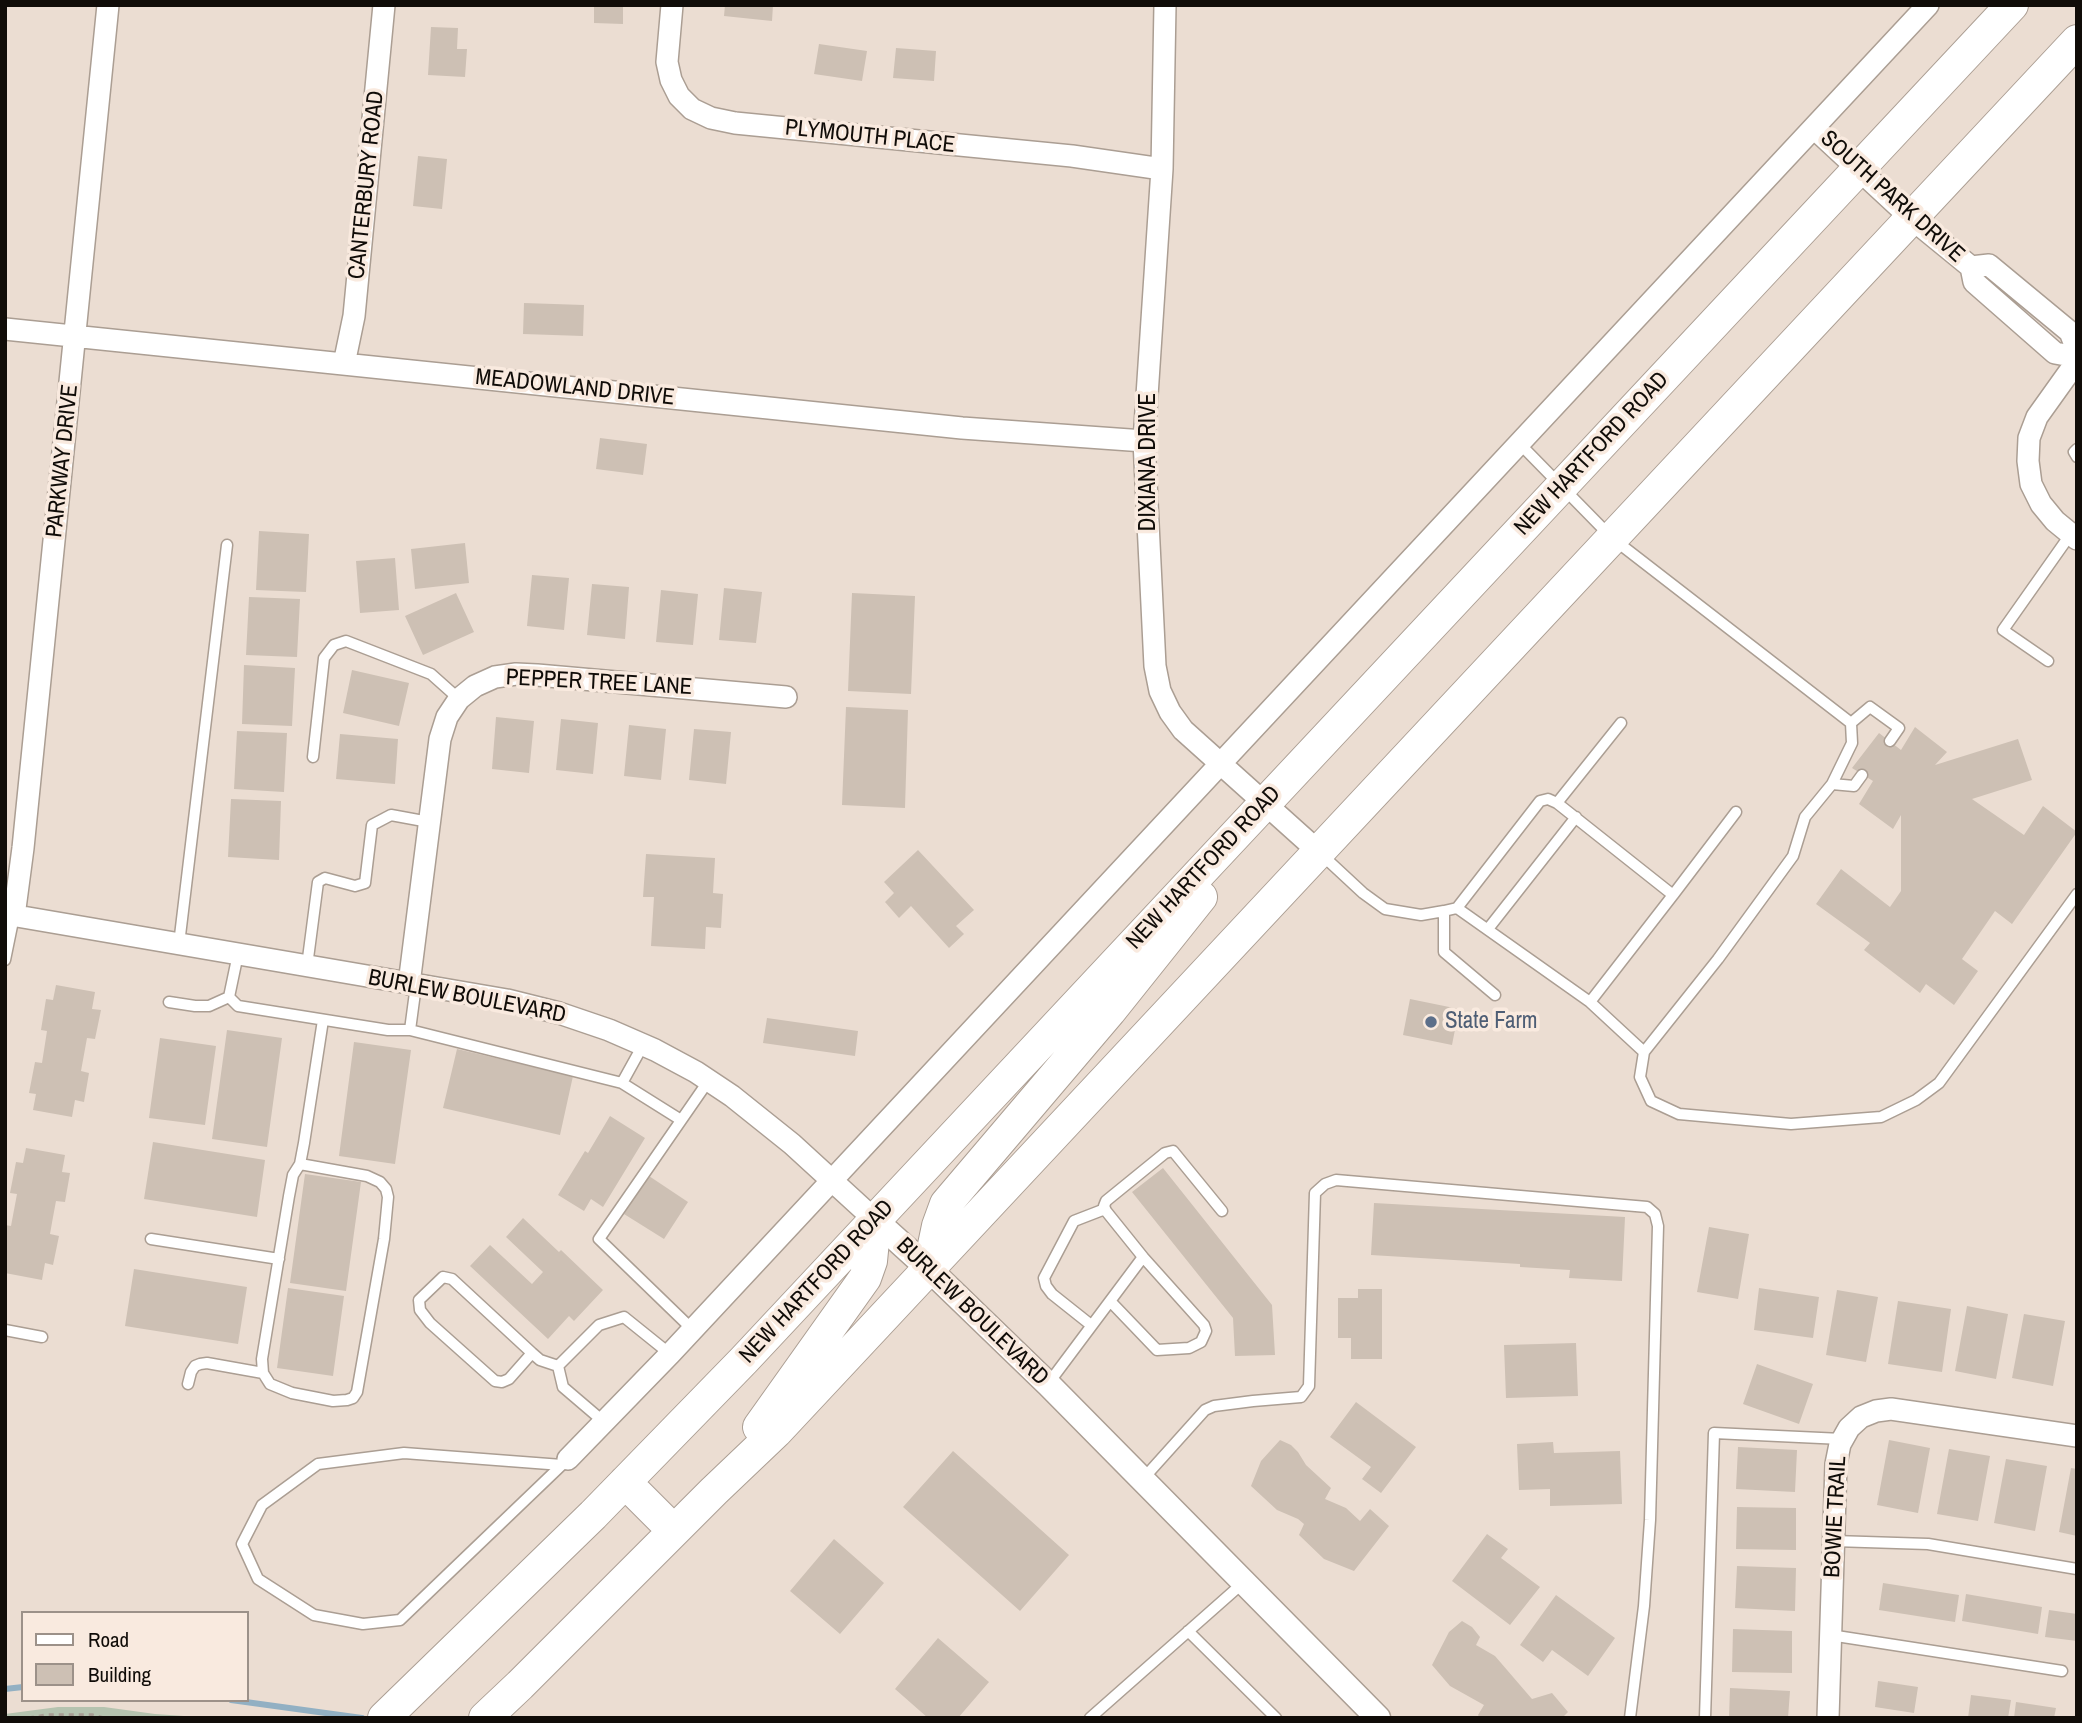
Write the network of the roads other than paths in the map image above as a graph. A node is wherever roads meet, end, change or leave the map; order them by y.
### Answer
1 (108, 5) edge
2 (384, 5) edge
3 (672, 5) edge
4 (1165, 5) edge
5 (1928, 5) edge
6 (2012, 5) edge
7 (2077, 41) edge
8 (1814, 128) junction
9 (1162, 169) junction
10 (1858, 169) junction
11 (1911, 218) junction
12 (1971, 267) junction
13 (5, 329) edge
14 (75, 336) junction
15 (2077, 351) edge
16 (2077, 359) edge
17 (344, 364) junction
18 (1144, 441) junction
19 (1519, 443) junction
20 (2077, 449) edge
21 (2077, 457) edge
22 (1562, 486) junction
23 (2073, 537) edge
24 (1612, 538) junction
25 (227, 545) dead end
26 (2048, 661) dead end
27 (786, 697) dead end
28 (459, 699) junction
29 (1621, 723) dead end
30 (1850, 723) junction
31 (1890, 741) dead end
32 (313, 757) dead end
33 (1219, 764) junction
34 (1862, 775) dead end
35 (1832, 784) junction
36 (1264, 803) junction
37 (1557, 803) junction
38 (1735, 812) dead end
39 (1576, 817) junction
40 (429, 822) junction
41 (1319, 852) junction
42 (2077, 894) edge
43 (1673, 895) junction
44 (1457, 908) junction
45 (1444, 911) junction
46 (9, 915) edge
47 (1488, 929) junction
48 (179, 944) junction
49 (238, 954) junction
50 (5, 960) edge
51 (307, 966) junction
52 (413, 984) junction
53 (1495, 995) dead end
54 (229, 997) junction
55 (169, 1002) dead end
56 (1590, 1002) junction
57 (323, 1020) junction
58 (410, 1030) junction
59 (643, 1045) junction
60 (1644, 1052) junction
61 (709, 1080) junction
62 (622, 1083) junction
63 (681, 1120) junction
64 (300, 1164) junction
65 (832, 1181) junction
66 (1105, 1209) junction
67 (1222, 1211) dead end
68 (875, 1220) junction
69 (151, 1239) dead end
70 (1143, 1257) junction
71 (279, 1259) junction
72 (929, 1269) junction
73 (1110, 1301) junction
74 (1091, 1325) junction
75 (693, 1330) junction
76 (5, 1331) edge
77 (42, 1337) dead end
78 (532, 1353) junction
79 (670, 1354) junction
80 (558, 1366) junction
81 (263, 1373) junction
82 (188, 1384) dead end
83 (1048, 1384) junction
84 (604, 1422) junction
85 (2077, 1436) edge
86 (1842, 1439) junction
87 (565, 1462) junction
88 (1143, 1479) junction
89 (625, 1482) junction
90 (714, 1491) junction
91 (674, 1531) junction
92 (1834, 1541) junction
93 (2077, 1569) edge
94 (1244, 1582) junction
95 (1188, 1631) junction
96 (1830, 1635) junction
97 (2062, 1671) dead end
98 (384, 1718) edge
99 (485, 1718) edge
100 (1090, 1718) edge
101 (1276, 1718) edge
102 (1378, 1718) edge
103 (1630, 1718) edge
104 (1705, 1718) edge
105 (1828, 1718) edge

1 - 14 street, PARKWAY DRIVE
2 - 17 street, CANTERBURY ROAD
3 - 9 street, PLYMOUTH PLACE
4 - 9 street, DIXIANA DRIVE
5 - 8 street
6 - 10 main road, NEW HARTFORD ROAD
7 - 11 main road
8 - 10 street, SOUTH PARK DRIVE
8 - 19 street
9 - 18 street, DIXIANA DRIVE
10 - 11 street, SOUTH PARK DRIVE
10 - 22 main road, NEW HARTFORD ROAD
11 - 12 street, SOUTH PARK DRIVE
11 - 24 main road
12 - 15 street, SOUTH PARK DRIVE
12 - 16 street, SOUTH PARK DRIVE
13 - 14 street, MEADOWLAND DRIVE
14 - 17 street, MEADOWLAND DRIVE
14 - 46 street, PARKWAY DRIVE
16 - 23 street
17 - 18 street, MEADOWLAND DRIVE
18 - 33 street, DIXIANA DRIVE
19 - 22 lane
19 - 33 street
20 - 21 lane
22 - 24 lane
22 - 36 main road, NEW HARTFORD ROAD
23 - 26 lane
24 - 30 lane
24 - 41 main road
25 - 48 lane
27 - 28 street, PEPPER TREE LANE
28 - 32 lane
28 - 40 street, PEPPER TREE LANE
29 - 37 lane
30 - 31 lane
30 - 35 lane
33 - 36 street, DIXIANA DRIVE
33 - 65 street
34 - 35 lane
35 - 60 lane
36 - 41 street, DIXIANA DRIVE
36 - 68 main road, NEW HARTFORD ROAD
36 - 72 main road
37 - 39 lane
37 - 44 lane
38 - 43 lane
39 - 43 lane
39 - 47 lane
40 - 51 lane
40 - 52 street, PEPPER TREE LANE
41 - 45 lane
41 - 72 main road
42 - 60 lane
43 - 56 lane
44 - 45 lane
44 - 47 lane
45 - 53 lane
46 - 48 street, BURLEW BOULEVARD
46 - 50 lane
47 - 56 lane
48 - 49 street, BURLEW BOULEVARD
49 - 51 street, BURLEW BOULEVARD
49 - 54 lane
51 - 52 street, BURLEW BOULEVARD
52 - 58 lane
52 - 59 street, BURLEW BOULEVARD
54 - 55 lane
54 - 57 lane
56 - 60 lane
57 - 58 lane
57 - 64 lane
58 - 62 lane
59 - 61 street, BURLEW BOULEVARD
59 - 62 lane
61 - 63 lane
61 - 65 street, BURLEW BOULEVARD
62 - 63 lane
63 - 75 lane
64 - 71 lane
64 - 81 lane
65 - 68 street, BURLEW BOULEVARD
65 - 75 street
66 - 67 lane
66 - 70 lane
66 - 74 lane
68 - 72 street, BURLEW BOULEVARD
68 - 89 main road, NEW HARTFORD ROAD
68 - 90 main road
69 - 71 lane
70 - 73 lane
70 - 73 lane
71 - 81 lane
72 - 83 street, BURLEW BOULEVARD
72 - 90 main road
73 - 74 lane
74 - 83 lane
75 - 79 street
76 - 77 lane
78 - 78 lane
78 - 80 lane
79 - 80 lane
79 - 84 street
80 - 84 lane
81 - 82 lane
83 - 88 street, BURLEW BOULEVARD
84 - 87 street
85 - 86 street, BOWIE TRAIL
86 - 92 street, BOWIE TRAIL
86 - 104 lane
87 - 87 lane
88 - 94 street, BURLEW BOULEVARD
88 - 103 lane
89 - 91 main road
89 - 98 main road, NEW HARTFORD ROAD
90 - 91 main road
91 - 99 main road
92 - 93 lane
92 - 96 street, BOWIE TRAIL
94 - 95 lane
94 - 102 street, BURLEW BOULEVARD
95 - 100 lane
95 - 101 lane
96 - 97 lane
96 - 105 street, BOWIE TRAIL

